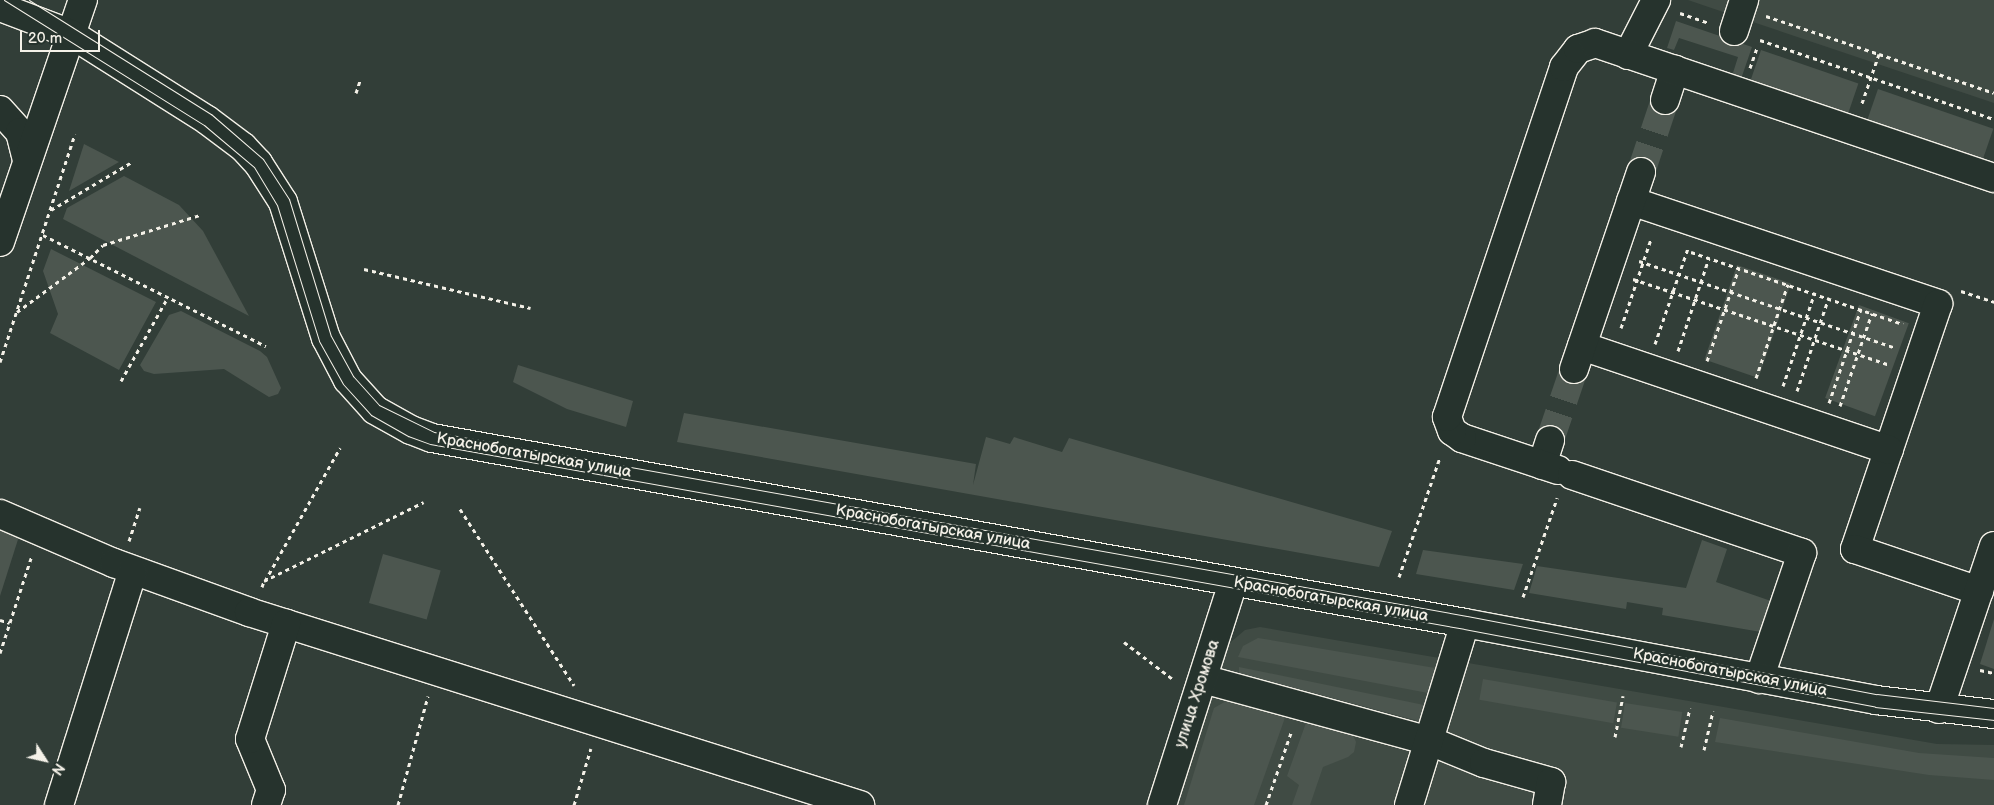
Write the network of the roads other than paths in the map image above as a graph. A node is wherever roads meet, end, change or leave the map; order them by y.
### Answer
1 (38, 0) edge
2 (83, 0) edge
3 (1655, 2) edge
4 (0, 7) edge
5 (71, 34) junction
6 (1628, 55) junction
7 (1675, 70) junction
8 (1665, 100) tunnel mouth
9 (0, 110) edge
10 (27, 160) junction
11 (1640, 172) tunnel mouth
12 (1994, 178) edge
13 (1631, 201) junction
14 (0, 242) edge
15 (1889, 450) junction
16 (0, 514) edge
17 (1994, 546) edge
18 (130, 559) junction
19 (1234, 583) junction
20 (1979, 591) junction
21 (1466, 623) junction
22 (286, 624) junction
23 (1759, 679) junction
24 (1191, 681) junction
25 (1939, 709) junction
26 (1994, 714) edge
27 (1430, 742) junction
28 (59, 805) edge
29 (266, 805) edge
30 (860, 805) edge
31 (1162, 805) edge
32 (1409, 805) edge
33 (1547, 805) edge

1 - 5 main road, Краснобогатырская улица
2 - 5 main road
3 - 6 main road
4 - 5 main road, Краснобогатырская улица
5 - 10 main road
5 - 19 main road, Краснобогатырская улица
6 - 7 main road
6 - 23 main road
7 - 8 main road
7 - 12 main road
9 - 10 main road
10 - 14 main road
11 - 13 main road
13 - 15 main road
13 - 15 main road
15 - 20 main road
16 - 18 main road
17 - 20 main road
18 - 22 main road
18 - 28 main road
19 - 21 main road, Краснобогатырская улица
19 - 24 main road, улица Хромова
20 - 25 main road
21 - 23 main road, Краснобогатырская улица
21 - 27 main road
22 - 29 main road
22 - 30 main road
23 - 25 main road, Краснобогатырская улица
24 - 27 main road
24 - 31 main road, улица Хромова
25 - 26 main road, Краснобогатырская улица
27 - 32 main road
27 - 33 main road

